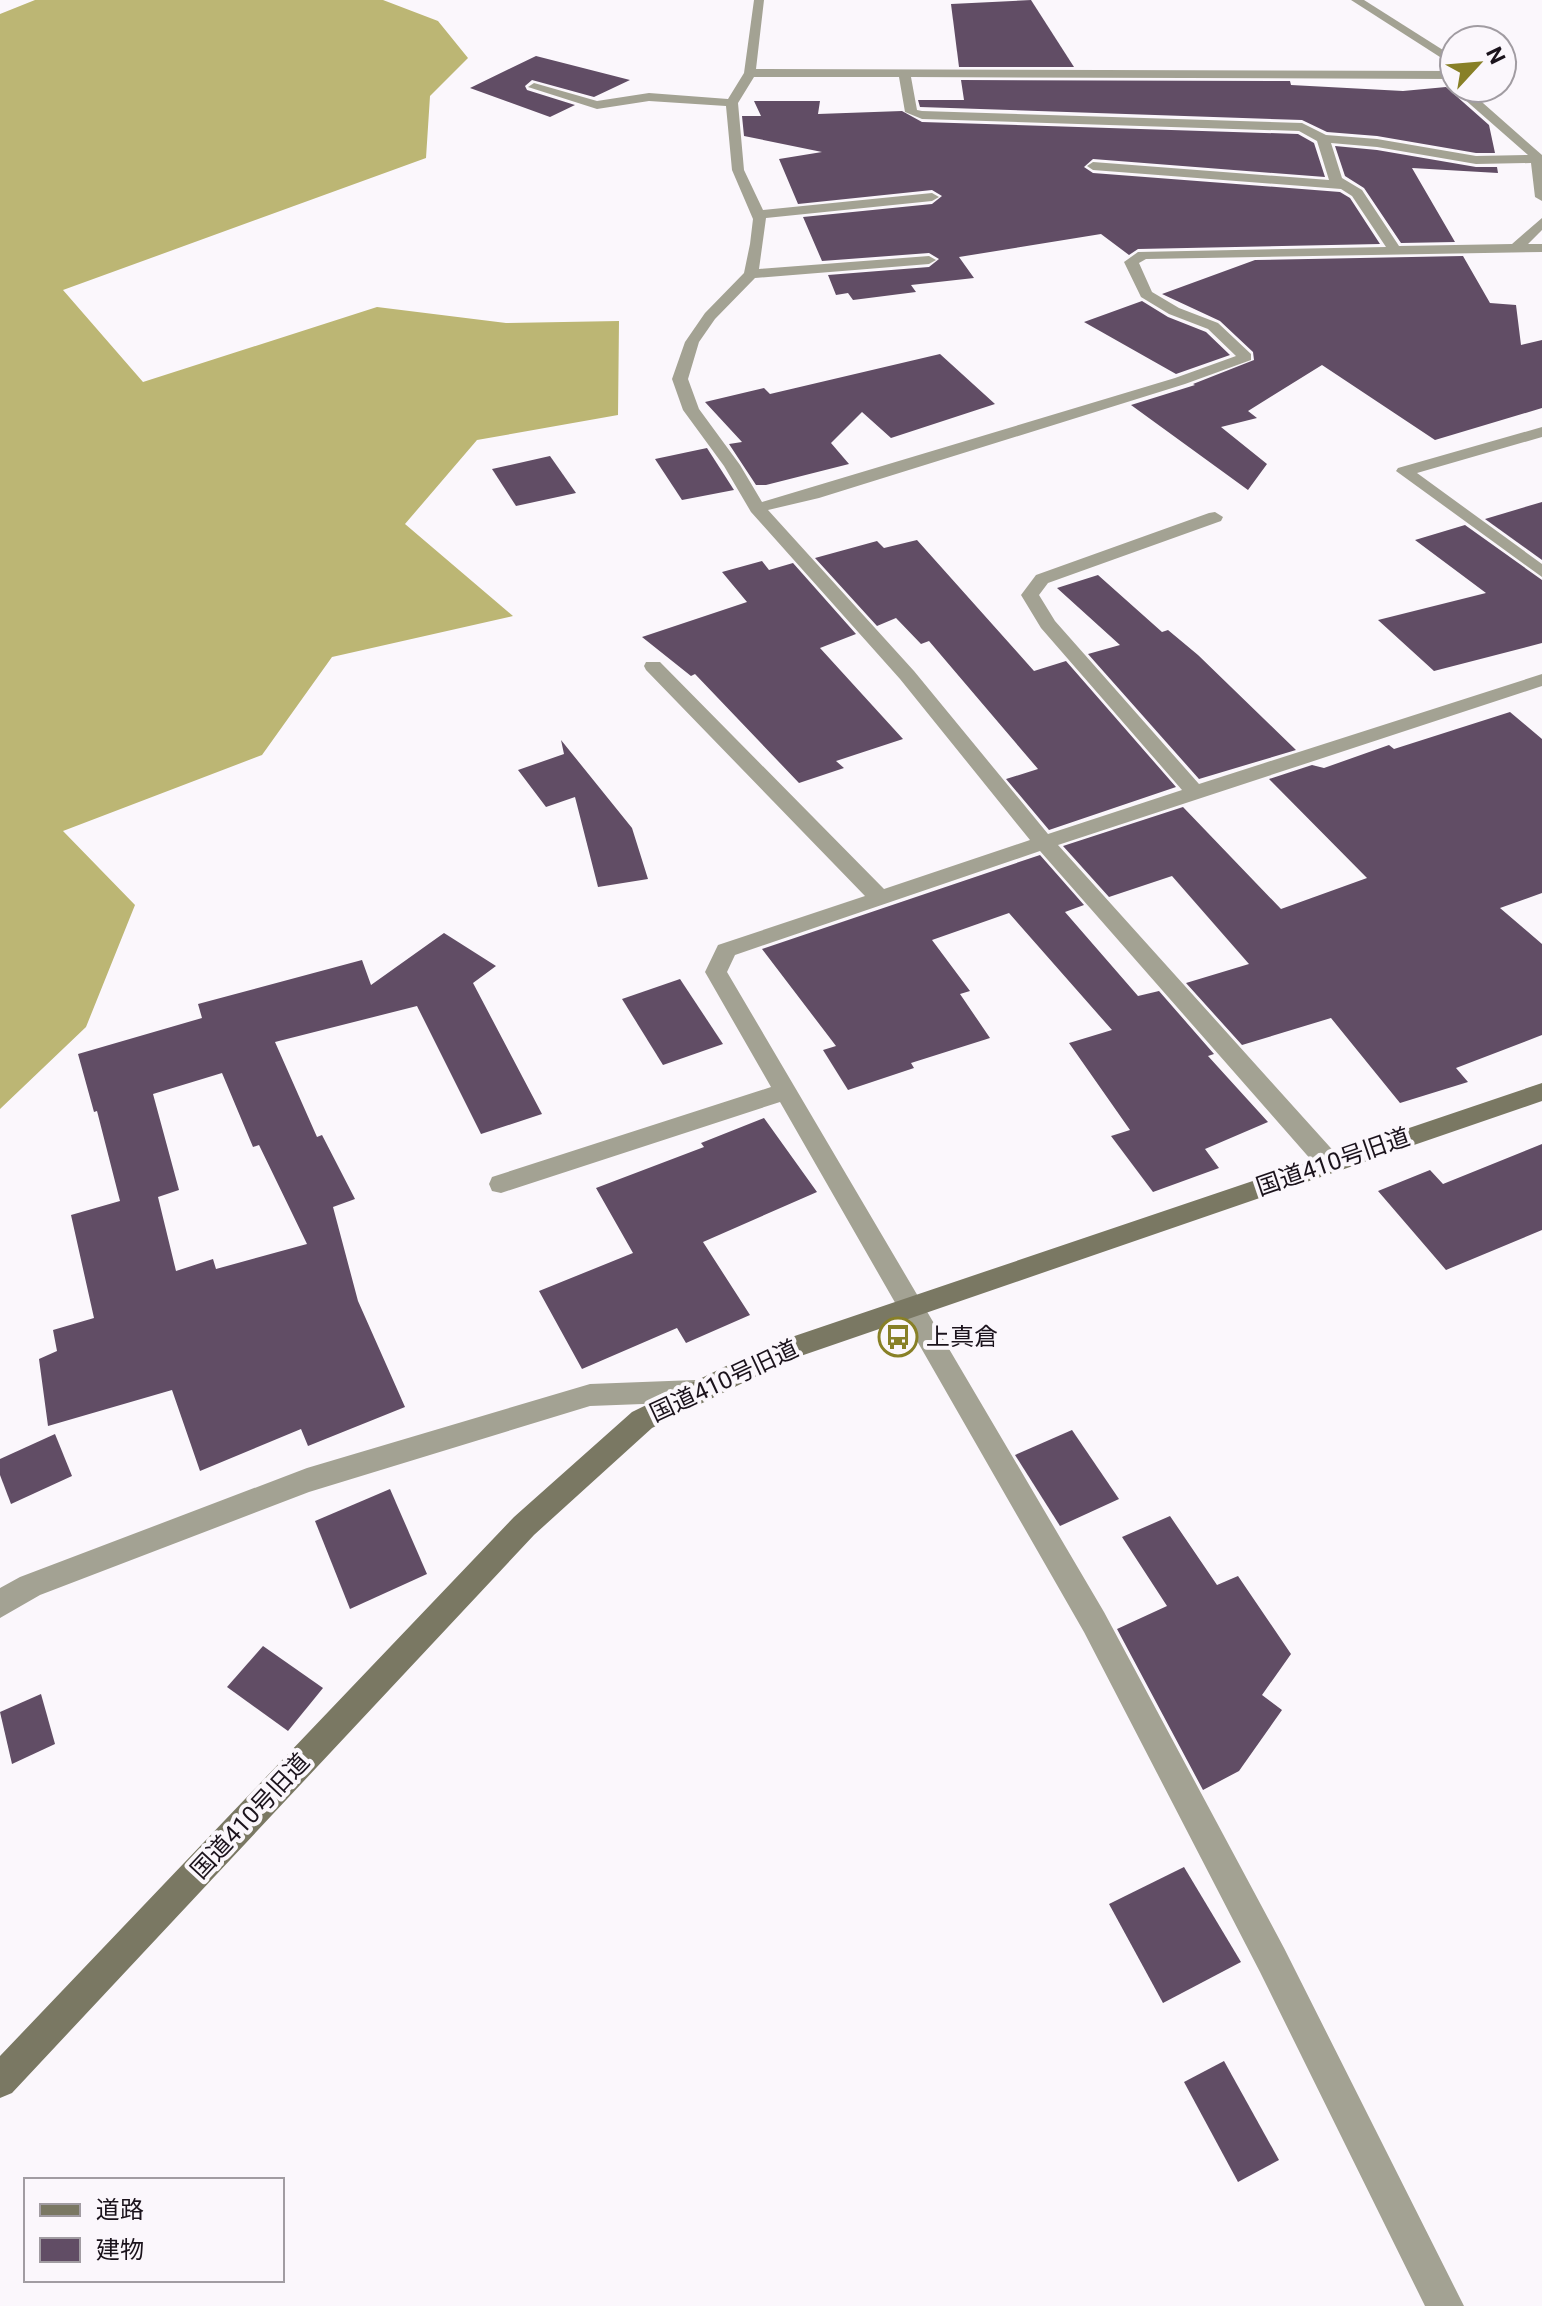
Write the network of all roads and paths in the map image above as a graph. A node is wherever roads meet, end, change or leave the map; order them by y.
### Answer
1 (759, 0) edge
2 (1356, 0) edge
3 (1438, 52) edge
4 (750, 73) junction
5 (905, 75) junction
6 (1438, 78) edge
7 (534, 87) dead end
8 (732, 103) junction
9 (1478, 104) edge
10 (1323, 139) junction
11 (1536, 159) junction
12 (1093, 166) dead end
13 (1344, 185) junction
14 (932, 197) dead end
15 (1542, 197) edge
16 (758, 215) junction
17 (1542, 222) edge
18 (1542, 248) edge
19 (1515, 249) junction
20 (1396, 252) junction
21 (929, 260) dead end
22 (751, 274) junction
23 (1542, 432) edge
24 (757, 508) junction
25 (1215, 517) dead end
26 (1542, 572) edge
27 (653, 666) dead end
28 (1542, 680) edge
29 (1195, 792) junction
30 (1043, 842) junction
31 (880, 898) junction
32 (787, 1091) junction
33 (1542, 1092) edge
34 (1329, 1163) junction
35 (501, 1184) dead end
36 (911, 1305) junction
37 (695, 1391) junction
38 (0, 1604) edge
39 (0, 2081) edge
40 (1445, 2306) edge

1 - 4 street
2 - 3 street
4 - 5 street
4 - 8 street
5 - 6 street
5 - 10 street
7 - 8 street
8 - 16 street
9 - 11 street
10 - 11 street
10 - 13 street
11 - 15 street
12 - 13 street
13 - 20 street
14 - 16 street
16 - 22 street
17 - 19 street
18 - 19 street
19 - 20 street
20 - 24 street
21 - 22 street
22 - 24 street
23 - 26 street
24 - 30 street
25 - 29 street
27 - 31 street
28 - 29 street
29 - 30 street
30 - 31 street
30 - 34 street
31 - 32 street
32 - 35 street
32 - 36 street
33 - 34 street, 国道410号旧道
34 - 36 street, 国道410号旧道
36 - 37 street, 国道410号旧道
36 - 40 street
37 - 38 street
37 - 39 street, 国道410号旧道

